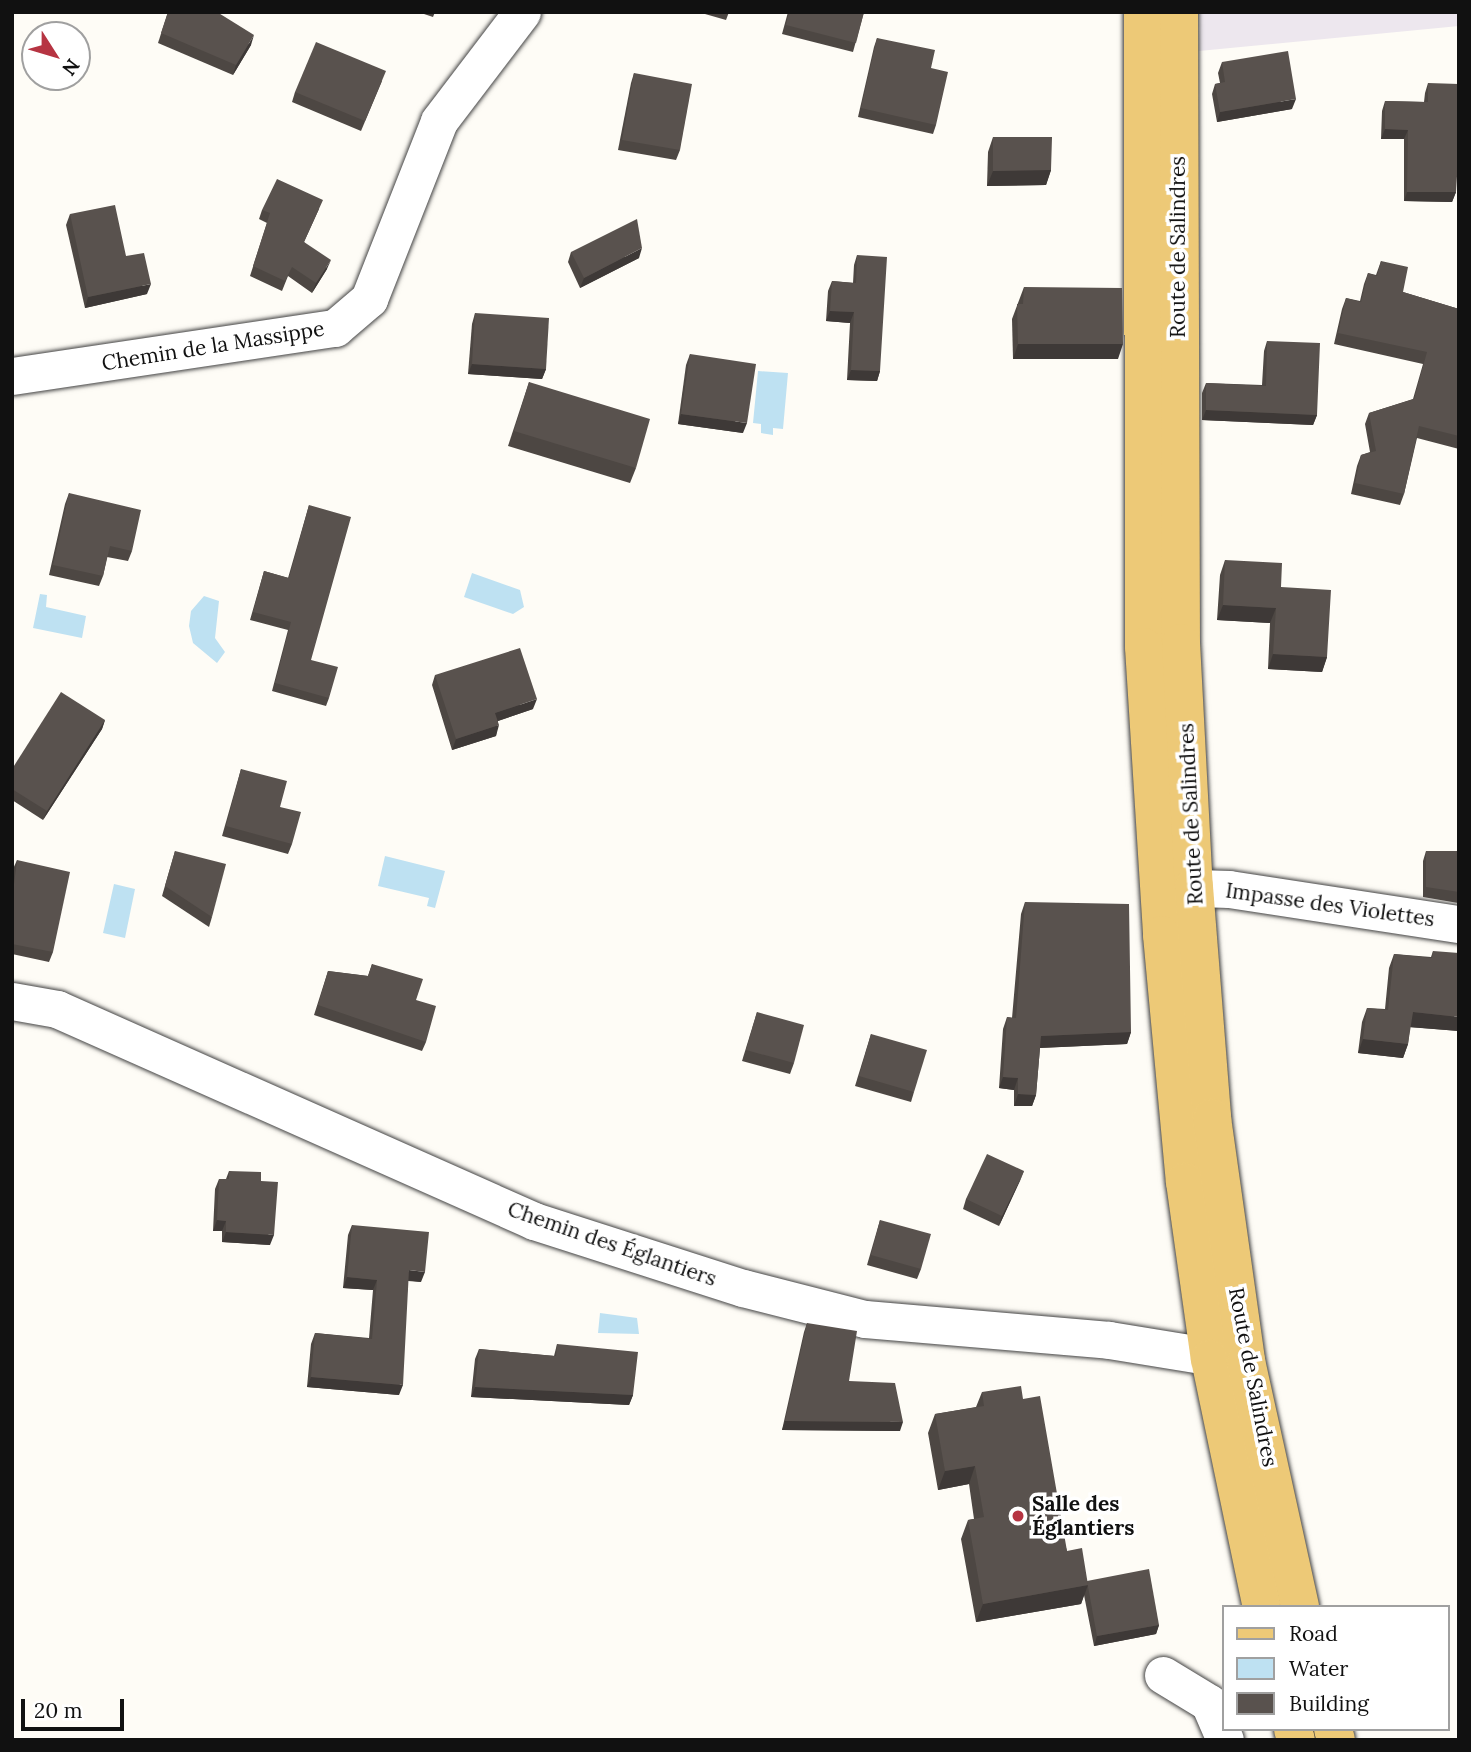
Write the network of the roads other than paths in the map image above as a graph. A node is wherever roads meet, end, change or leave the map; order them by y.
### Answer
1 (522, 12) edge
2 (1143, 12) edge
3 (1179, 12) edge
4 (12, 376) edge
5 (1177, 887) junction
6 (1459, 924) edge
7 (12, 1001) edge
8 (1228, 1360) junction
9 (1262, 1605) edge
10 (1299, 1605) edge
11 (1163, 1675) dead end
12 (1225, 1740) edge

1 - 4 street, Chemin de la Massippe
2 - 5 main road, Route de Salindres
3 - 5 main road, Route de Salindres
5 - 6 street, Impasse des Violettes
5 - 8 main road, Route de Salindres
7 - 8 street, Chemin des Églantiers
8 - 9 main road, Route de Salindres
8 - 10 main road, Route de Salindres
11 - 12 street

